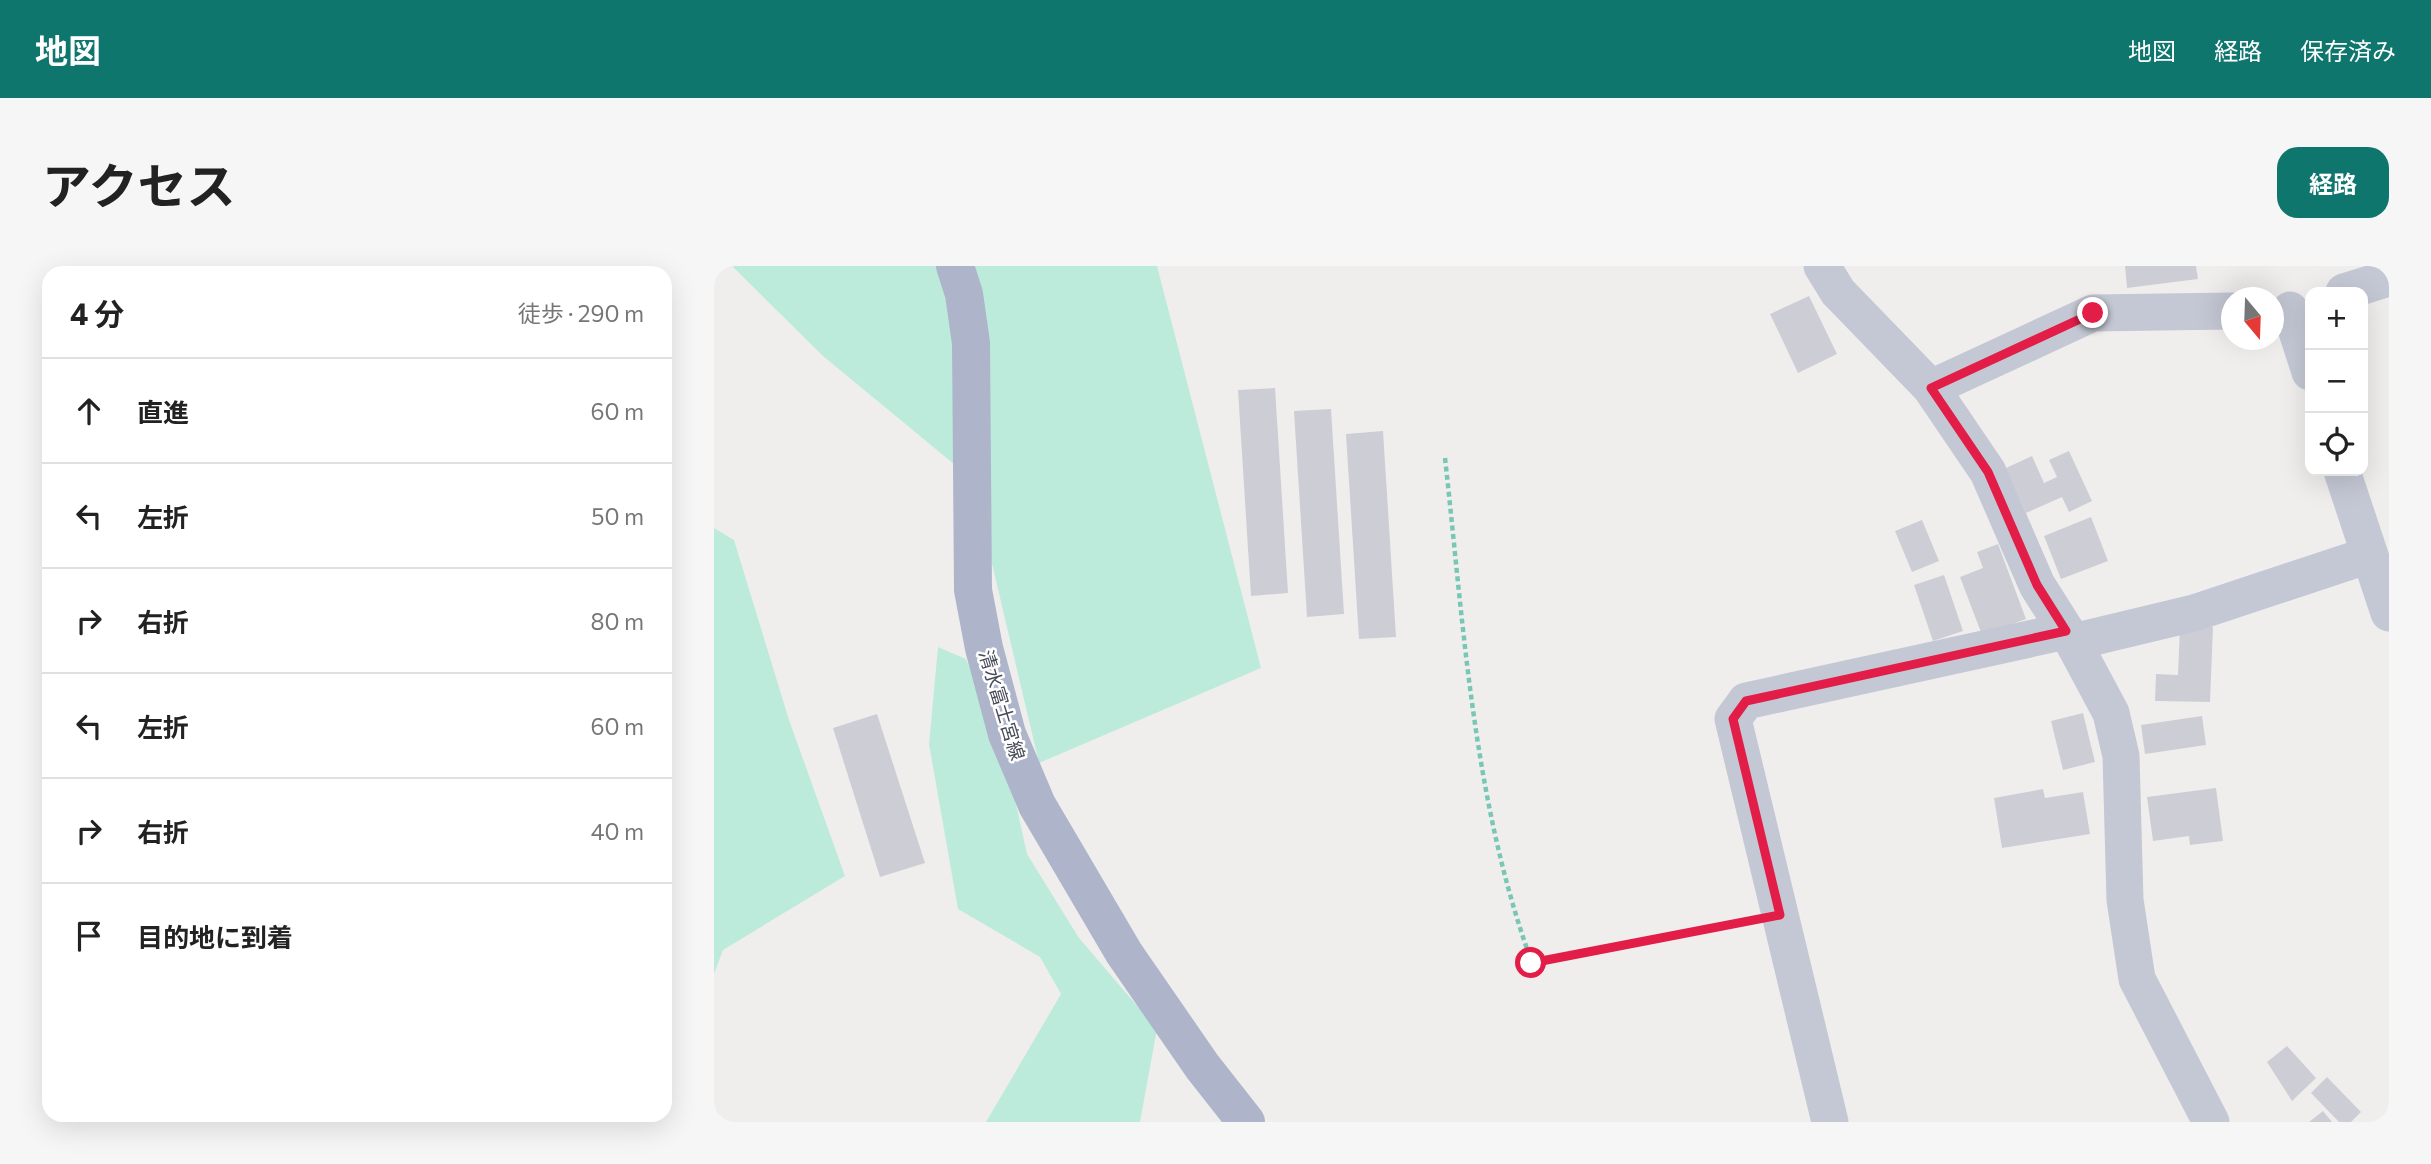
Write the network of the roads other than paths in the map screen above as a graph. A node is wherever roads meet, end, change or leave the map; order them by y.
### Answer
1 (955, 266) edge
2 (1822, 266) edge
3 (2389, 278) edge
4 (2360, 287) edge
5 (2291, 308) edge
6 (2221, 311) edge
7 (2305, 355) edge
8 (1931, 388) junction
9 (2344, 476) edge
10 (2369, 555) junction
11 (2389, 613) edge
12 (2070, 636) junction
13 (1246, 1122) edge
14 (1830, 1122) edge
15 (2211, 1122) edge

1 - 13 main road, 清水富士宮線
2 - 8 street
3 - 4 street
5 - 7 street
6 - 8 street
8 - 12 street
9 - 10 street
10 - 11 street
10 - 12 street
12 - 14 street
12 - 15 street

